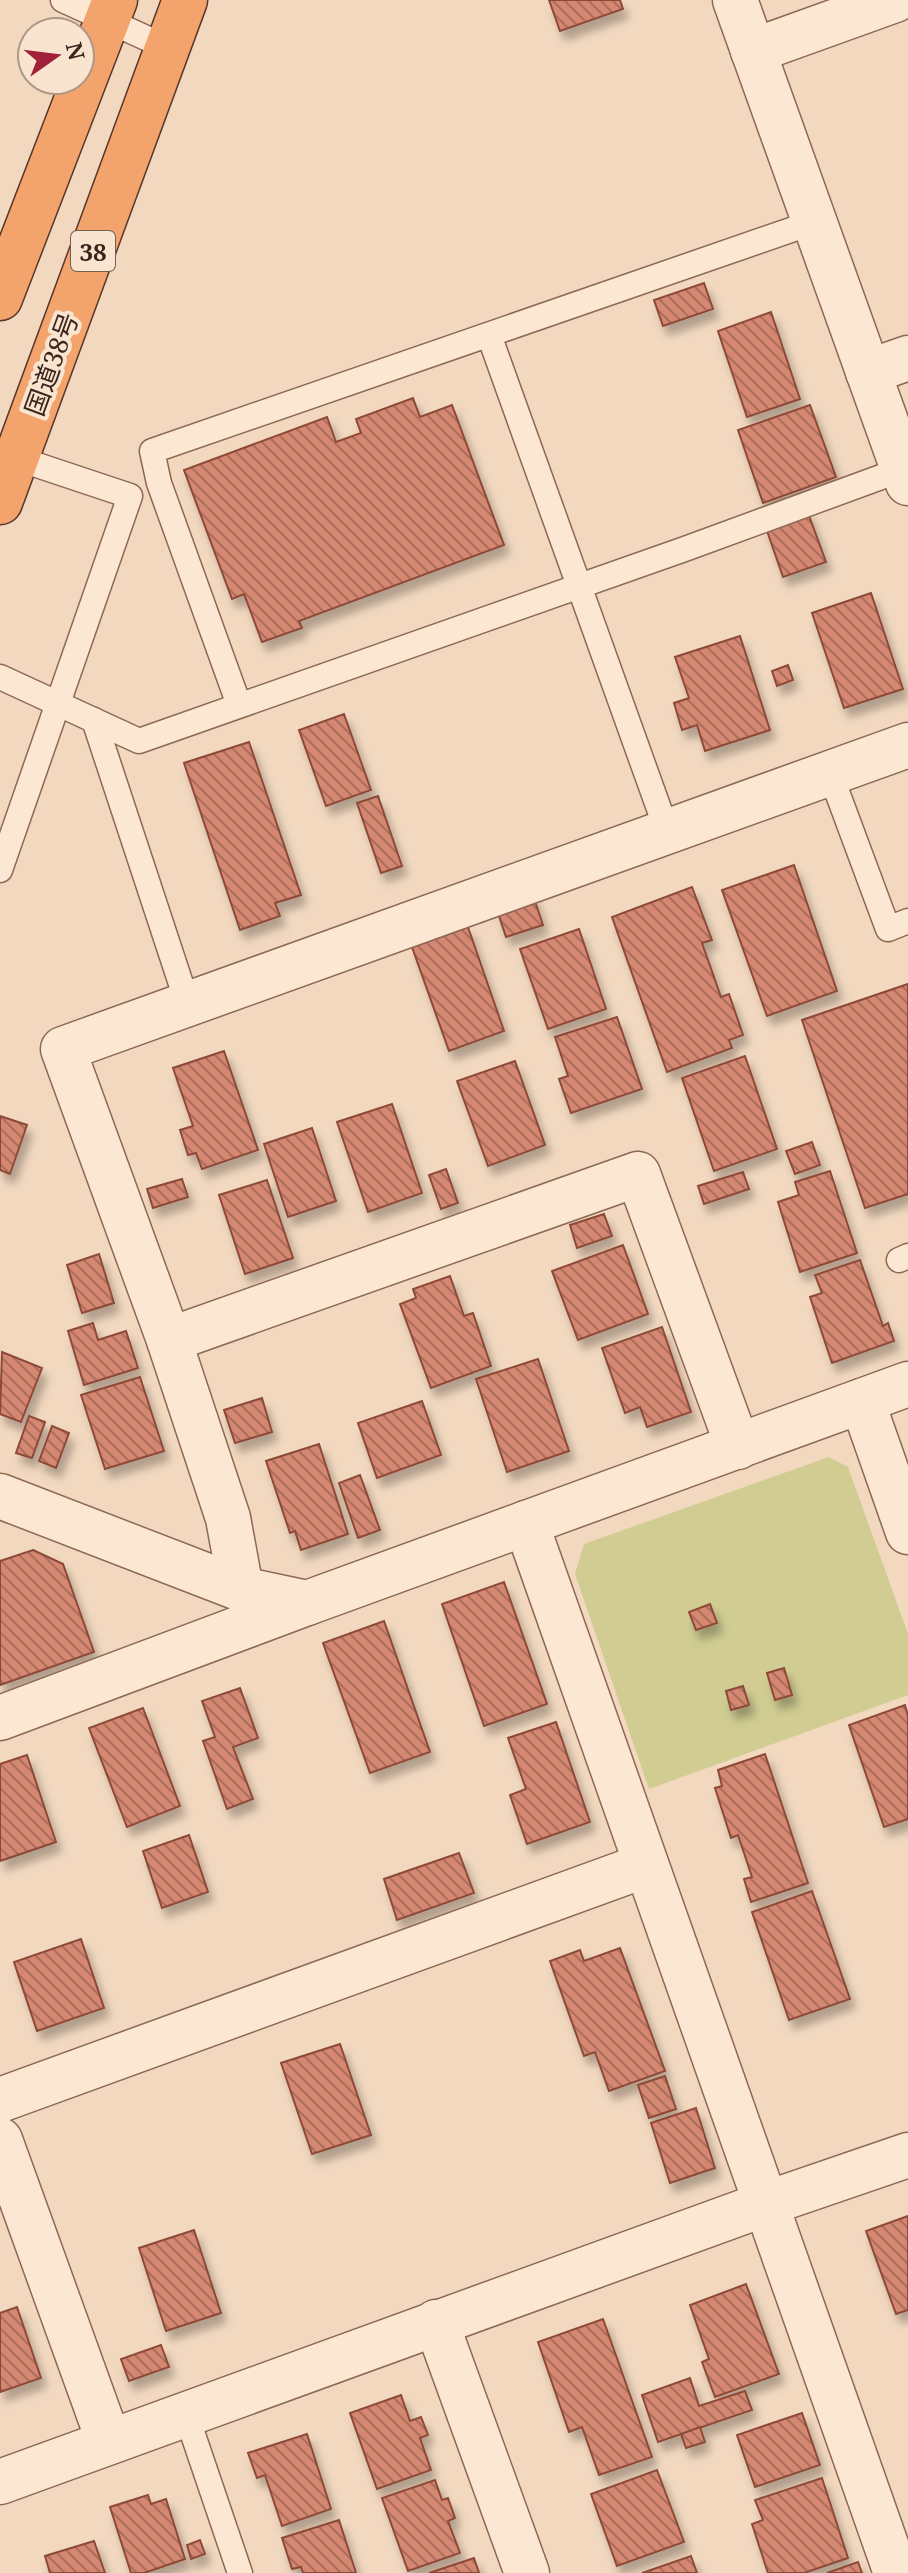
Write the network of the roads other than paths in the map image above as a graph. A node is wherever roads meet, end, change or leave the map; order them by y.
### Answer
1 (63, 0) edge
2 (185, 0) edge
3 (735, 0) edge
4 (895, 0) edge
5 (112, 10) edge
6 (168, 48) junction
7 (753, 51) junction
8 (814, 222) junction
9 (11, 239) edge
10 (0, 298) edge
11 (489, 335) junction
12 (888, 365) edge
13 (16, 458) junction
14 (905, 476) edge
15 (159, 483) junction
16 (130, 496) junction
17 (0, 502) edge
18 (579, 586) junction
19 (0, 677) edge
20 (58, 704) junction
21 (239, 705) junction
22 (94, 720) junction
23 (908, 745) edge
24 (830, 773) junction
25 (667, 831) junction
26 (0, 870) edge
27 (908, 921) edge
28 (188, 1005) junction
29 (169, 1340) junction
30 (908, 1384) edge
31 (862, 1401) junction
32 (738, 1447) junction
33 (0, 1496) edge
34 (526, 1523) junction
35 (908, 1532) edge
36 (241, 1589) junction
37 (307, 1603) junction
38 (0, 1718) edge
39 (646, 1865) junction
40 (0, 2100) edge
41 (0, 2140) edge
42 (908, 2155) edge
43 (765, 2204) junction
44 (436, 2322) junction
45 (186, 2414) junction
46 (109, 2442) junction
47 (0, 2482) edge
48 (240, 2573) edge
49 (527, 2573) edge
50 (896, 2573) edge

1 - 5 lane
2 - 6 highway, 国道38号 / 38
3 - 7 street
4 - 7 street
5 - 6 lane
5 - 9 highway
6 - 13 highway, 国道38号 / 38
7 - 8 street
8 - 11 lane
8 - 12 street
9 - 10 highway
11 - 15 lane
11 - 18 lane
12 - 14 street
13 - 16 lane
13 - 17 highway, 国道38号 / 38
14 - 18 lane
15 - 16 lane
15 - 21 lane
16 - 20 lane
18 - 21 lane
18 - 25 lane
19 - 20 lane
20 - 22 lane
20 - 26 lane
21 - 22 lane
22 - 28 lane
23 - 24 street
24 - 25 street
24 - 27 lane
25 - 28 street
28 - 29 street
29 - 32 street
29 - 36 street
30 - 31 street
31 - 32 street
31 - 35 street
32 - 34 street
33 - 36 street
34 - 37 street
34 - 39 street
36 - 37 street
37 - 38 street
39 - 40 street
39 - 43 street
41 - 46 street
42 - 43 street
43 - 44 street
43 - 50 street
44 - 45 street
44 - 49 street
45 - 46 street
45 - 48 lane
46 - 47 street

